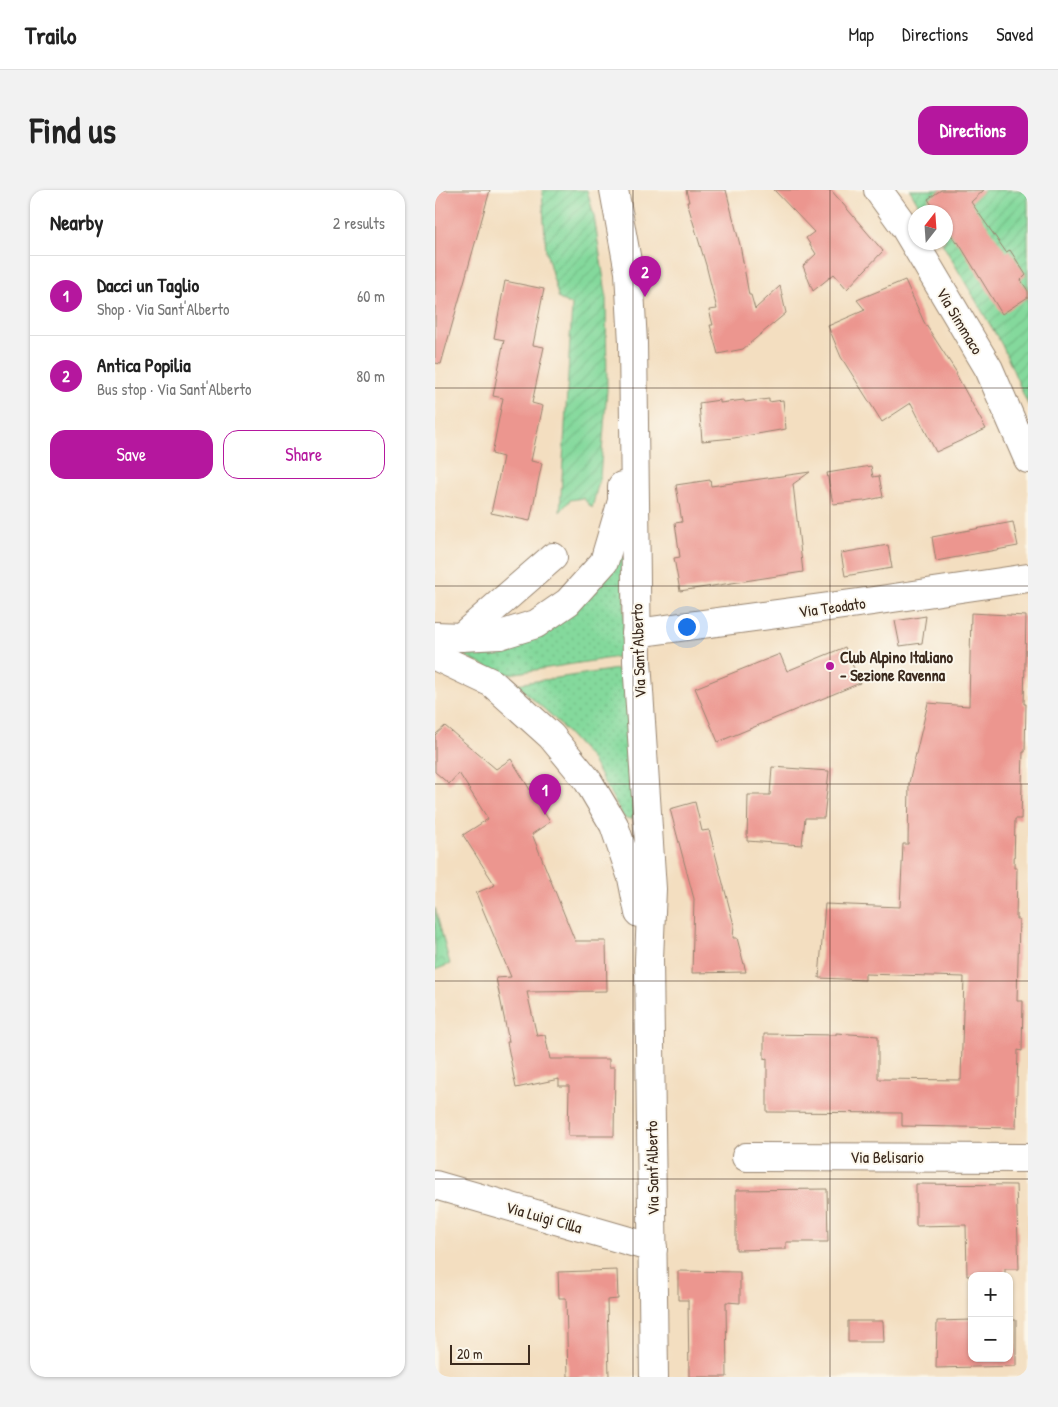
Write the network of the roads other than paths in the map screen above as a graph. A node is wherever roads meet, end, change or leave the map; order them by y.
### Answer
1 (614, 190) edge
2 (878, 190) edge
3 (633, 343) junction
4 (1028, 459) edge
5 (553, 558) dead end
6 (1028, 578) edge
7 (636, 633) junction
8 (448, 636) edge
9 (435, 656) edge
10 (649, 958) junction
11 (746, 1157) dead end
12 (1028, 1158) edge
13 (435, 1185) edge
14 (653, 1248) junction
15 (654, 1377) edge

1 - 3 street, Via Sant'Alberto
2 - 4 street, Via Simmaco
3 - 7 street, Via Sant'Alberto
3 - 8 street, Via Sant'Alberto
5 - 8 street, Via Sant'Alberto
6 - 7 street, Via Teodato
7 - 10 street, Via Sant'Alberto
9 - 10 street, Via Sant'Alberto
10 - 14 street, Via Sant'Alberto
11 - 12 street, Via Belisario
13 - 14 street, Via Luigi Cilla
14 - 15 street, Via Sant'Alberto

